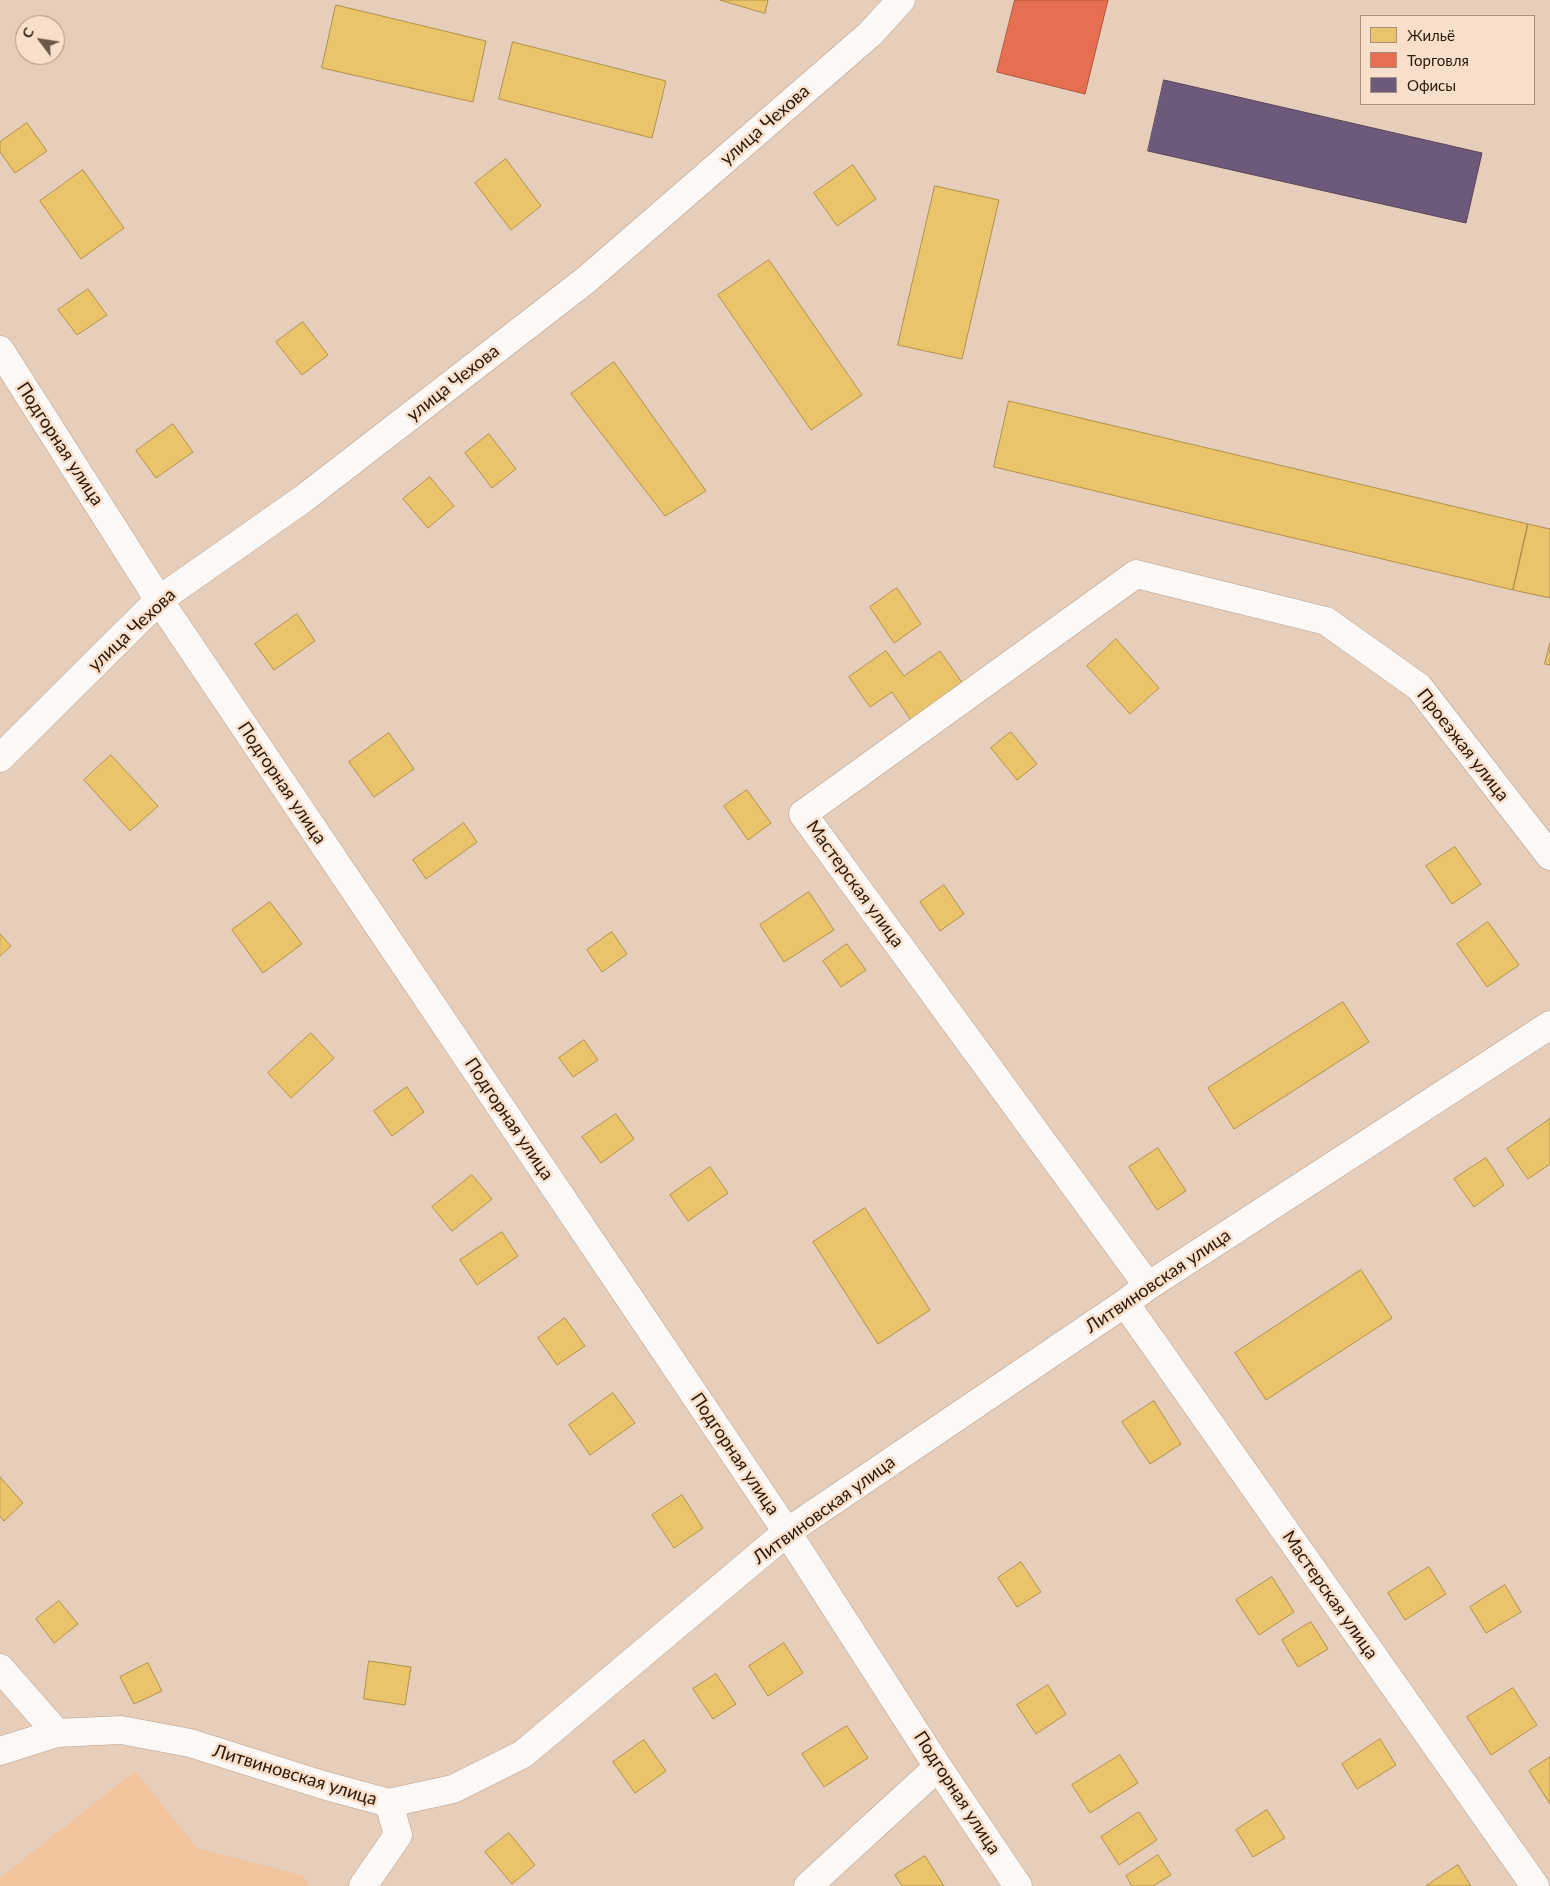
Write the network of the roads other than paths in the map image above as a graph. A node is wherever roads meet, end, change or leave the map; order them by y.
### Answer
1 (877, 0) edge
2 (901, 0) edge
3 (870, 34) junction
4 (0, 350) edge
5 (1136, 574) joint
6 (159, 600) junction
7 (0, 758) edge
8 (1550, 856) edge
9 (1550, 1025) edge
10 (1148, 1286) junction
11 (1125, 1303) junction
12 (787, 1532) junction
13 (0, 1668) edge
14 (57, 1733) junction
15 (0, 1751) edge
16 (938, 1767) junction
17 (389, 1803) junction
18 (363, 1886) edge
19 (808, 1886) edge
20 (1018, 1886) edge
21 (1536, 1886) edge

1 - 3 street
2 - 3 street, улица Чехова
3 - 6 street, улица Чехова
4 - 6 street, Подгорная улица
5 - 8 street, Проезжая улица
5 - 10 street, Мастерская улица
6 - 7 street, улица Чехова
6 - 12 street, Подгорная улица
9 - 10 street, Литвиновская улица
10 - 11 street, Литвиновская улица
11 - 12 street, Литвиновская улица
11 - 21 street, Мастерская улица
12 - 16 street, Подгорная улица
12 - 17 street, Литвиновская улица
13 - 14 street
14 - 15 street, Литвиновская улица
14 - 17 street, Литвиновская улица
16 - 19 street
16 - 20 street, Подгорная улица
17 - 18 street

